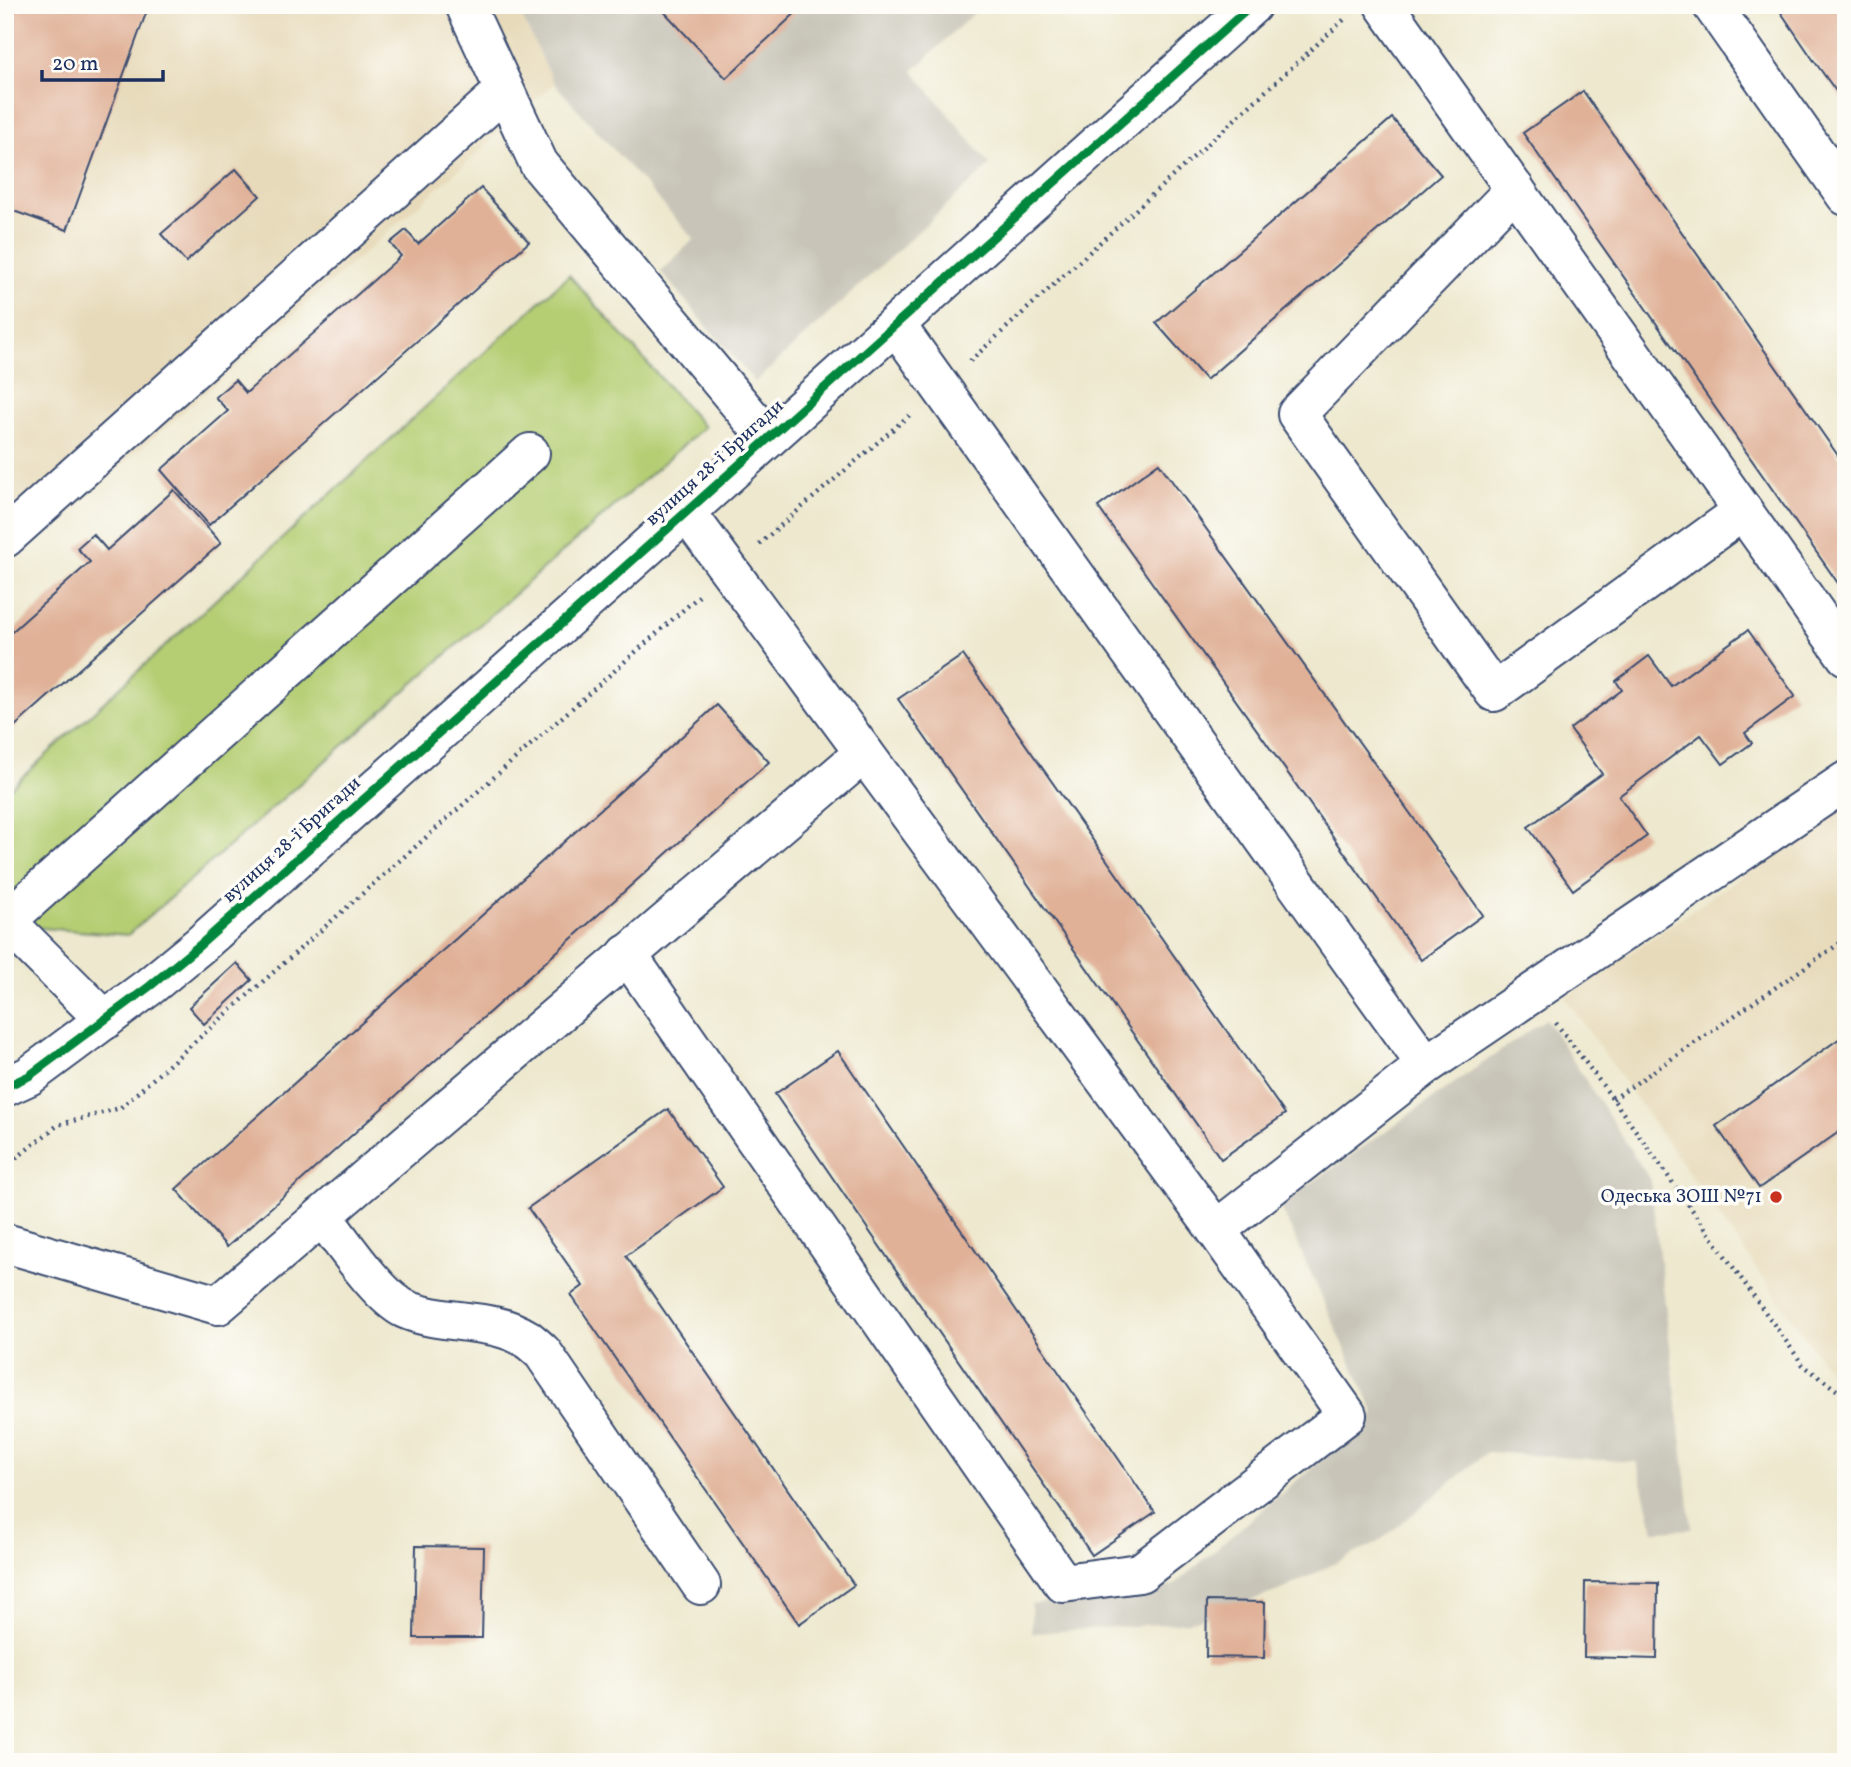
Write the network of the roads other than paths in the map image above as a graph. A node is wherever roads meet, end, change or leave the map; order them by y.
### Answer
1 (465, 5) edge
2 (1252, 5) edge
3 (1712, 5) edge
4 (1367, 10) edge
5 (505, 91) junction
6 (1515, 189) junction
7 (1846, 195) edge
8 (896, 325) junction
9 (768, 438) junction
10 (530, 453) dead end
11 (1743, 511) junction
12 (687, 513) junction
13 (5, 538) edge
14 (1846, 656) edge
15 (864, 753) junction
16 (1846, 781) edge
17 (627, 954) junction
18 (105, 1020) junction
19 (1426, 1065) junction
20 (5, 1087) edge
21 (323, 1216) junction
22 (1216, 1230) junction
23 (5, 1243) edge
24 (701, 1585) dead end

1 - 5 street
2 - 8 street, вулиця 28-ї Бригади
3 - 7 street
4 - 6 street
5 - 9 street
5 - 13 street
6 - 11 street
6 - 11 street
8 - 9 street, вулиця 28-ї Бригади
8 - 19 street
9 - 12 street, вулиця 28-ї Бригади
10 - 18 street
11 - 14 street
12 - 15 street
12 - 18 street, вулиця 28-ї Бригади
15 - 17 street
15 - 22 street
16 - 19 street
17 - 21 street
17 - 22 street
18 - 20 street, вулиця 28-ї Бригади
19 - 22 street
21 - 23 street
21 - 24 street

